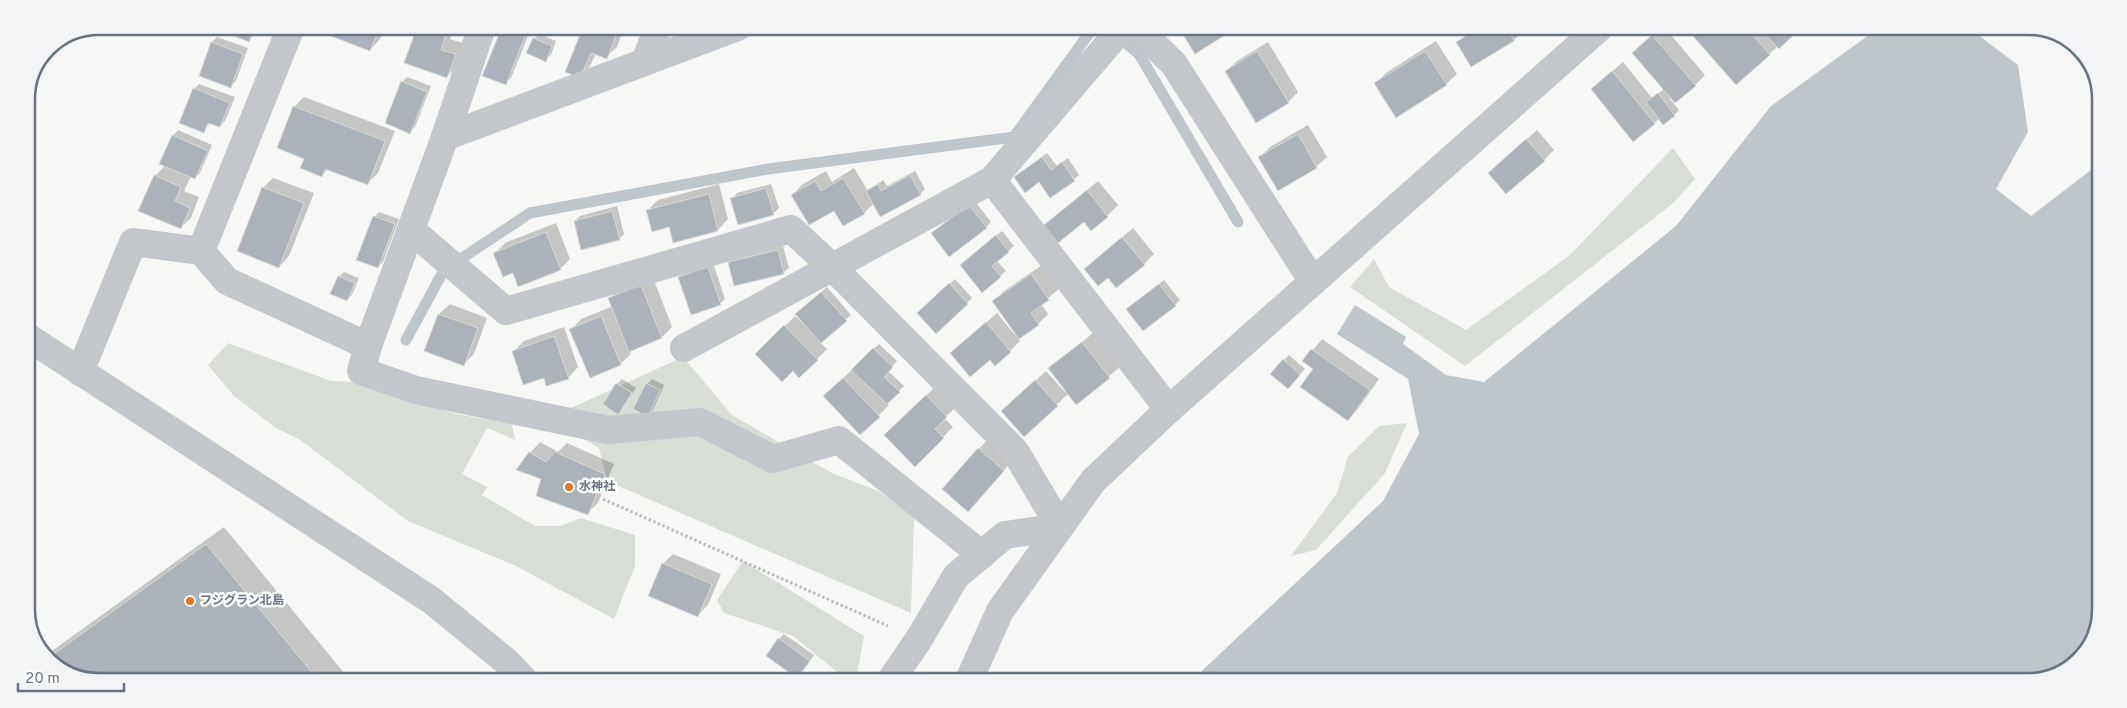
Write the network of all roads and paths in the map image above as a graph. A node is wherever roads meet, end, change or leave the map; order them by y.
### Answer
1 (288, 35) edge
2 (479, 35) edge
3 (655, 35) edge
4 (717, 35) edge
5 (1116, 35) edge
6 (1144, 35) edge
7 (1591, 35) edge
8 (645, 62) junction
9 (445, 137) junction
10 (992, 180) junction
11 (411, 230) junction
12 (201, 251) junction
13 (832, 267) junction
14 (1313, 282) junction
15 (35, 342) edge
16 (368, 346) junction
17 (684, 348) dead end
18 (80, 372) junction
19 (1169, 410) junction
20 (604, 499) dead end
21 (1060, 527) junction
22 (982, 555) junction
23 (919, 639) junction
24 (517, 673) edge
25 (897, 673) edge
26 (972, 673) edge

1 - 12 street
2 - 9 street
3 - 8 street
4 - 8 street
5 - 10 street
6 - 14 street
7 - 14 street
8 - 9 street
9 - 11 street
10 - 13 street
10 - 19 street
11 - 13 street
11 - 16 street
12 - 16 street
12 - 18 street
13 - 17 street
13 - 21 street
14 - 19 street
15 - 18 street
16 - 22 street
18 - 24 street
19 - 21 street
20 - 23 path
21 - 22 street
21 - 26 street
22 - 23 street
23 - 25 street

